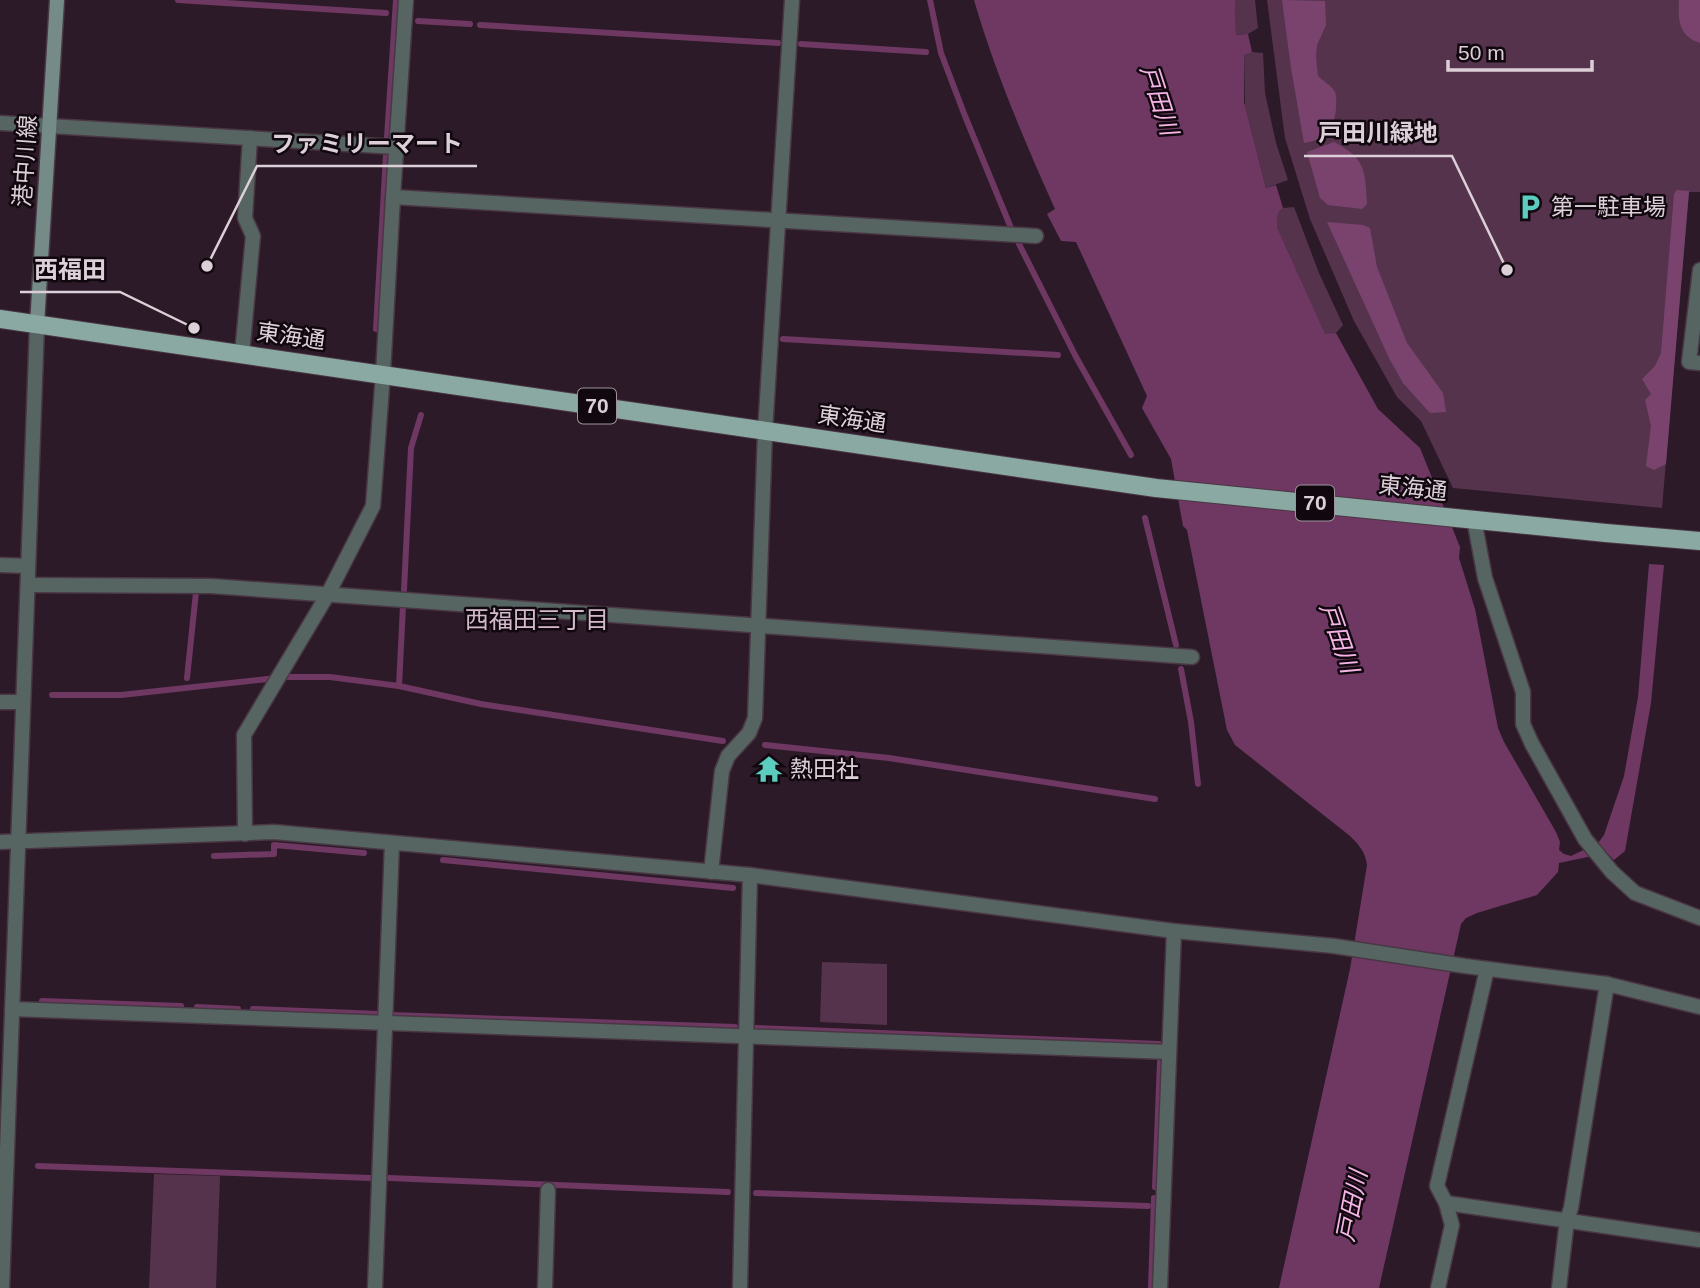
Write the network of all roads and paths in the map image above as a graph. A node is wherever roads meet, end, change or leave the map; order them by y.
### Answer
1 (57, 0) edge
2 (406, 0) edge
3 (792, 0) edge
4 (0, 123) edge
5 (51, 126) junction
6 (250, 138) junction
7 (396, 147) junction
8 (393, 197) junction
9 (779, 221) junction
10 (1036, 236) dead end
11 (1700, 271) edge
12 (0, 319) edge
13 (37, 325) junction
14 (242, 354) junction
15 (1700, 363) edge
16 (383, 374) junction
17 (765, 432) junction
18 (1474, 519) junction
19 (1700, 541) edge
20 (0, 565) edge
21 (28, 566) junction
22 (28, 585) junction
23 (328, 594) junction
24 (758, 625) junction
25 (1192, 657) dead end
26 (0, 702) edge
27 (23, 702) junction
28 (245, 834) junction
29 (0, 842) edge
30 (18, 842) junction
31 (392, 843) junction
32 (711, 872) junction
33 (750, 875) junction
34 (1700, 918) edge
35 (1174, 931) junction
36 (1487, 969) junction
37 (1607, 984) junction
38 (8, 1006) edge
39 (1700, 1007) edge
40 (385, 1023) junction
41 (746, 1036) junction
42 (1169, 1052) junction
43 (548, 1190) dead end
44 (1446, 1203) junction
45 (1567, 1220) junction
46 (1700, 1240) edge
47 (2, 1288) edge
48 (375, 1288) edge
49 (545, 1288) edge
50 (740, 1288) edge
51 (1160, 1288) edge
52 (1438, 1288) edge
53 (1559, 1288) edge

1 - 5 main road, 港中川線
2 - 7 street
3 - 9 street
4 - 5 street
5 - 6 street
5 - 13 main road, 港中川線
6 - 7 street
6 - 14 street
7 - 8 street
8 - 9 street
8 - 16 street
9 - 10 street
9 - 17 street
11 - 15 street
12 - 13 main road, 東海通 / 70
13 - 14 main road, 東海通 / 70
13 - 21 street
14 - 16 main road, 東海通 / 70
16 - 17 main road, 東海通 / 70
16 - 23 street
17 - 18 main road, 東海通 / 70
17 - 24 street
18 - 19 main road, 東海通 / 70
18 - 34 street
20 - 21 street
21 - 22 street
22 - 23 street
22 - 27 street
23 - 24 street
23 - 28 street
24 - 25 street
24 - 32 street
26 - 27 street
27 - 30 street
28 - 30 street
28 - 31 street
29 - 30 street
30 - 38 street
31 - 32 street
31 - 40 street
32 - 33 street
33 - 35 street
33 - 41 street
35 - 36 street
35 - 42 street
36 - 37 street
36 - 44 street
37 - 39 street
37 - 45 street
38 - 40 street
38 - 47 street
40 - 41 street
40 - 48 street
41 - 42 street
41 - 50 street
42 - 51 street
43 - 49 street
44 - 45 street
44 - 52 street
45 - 46 street
45 - 53 street

